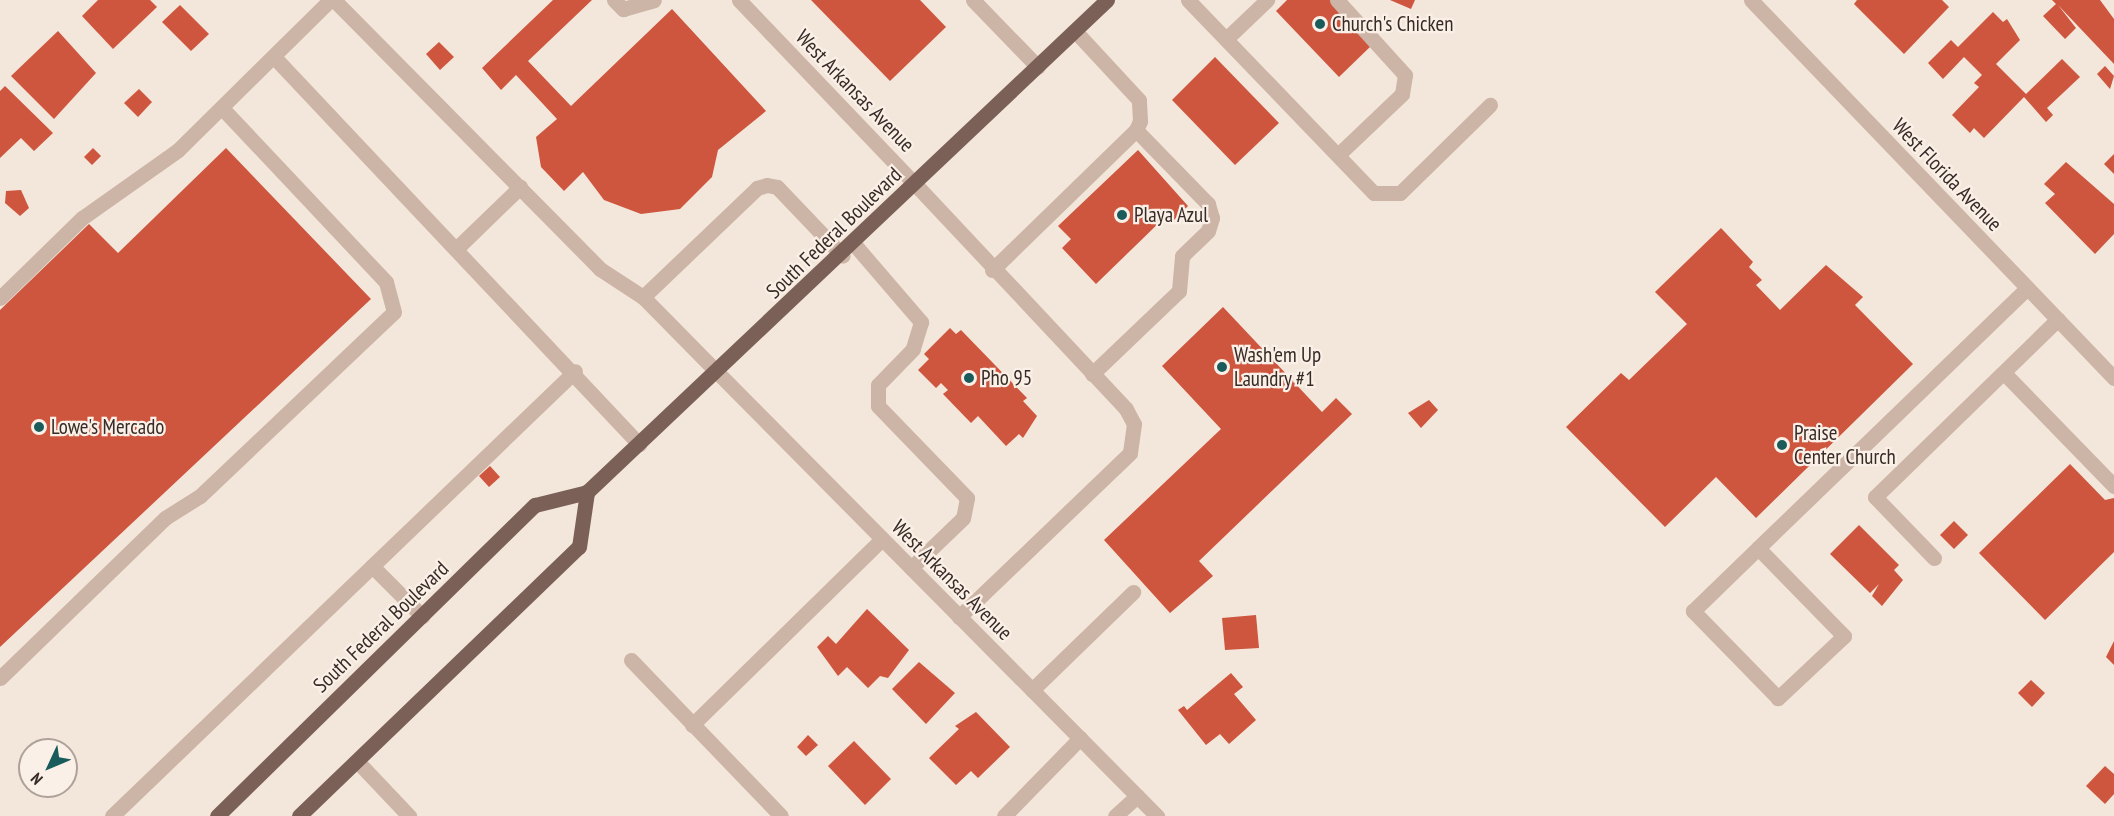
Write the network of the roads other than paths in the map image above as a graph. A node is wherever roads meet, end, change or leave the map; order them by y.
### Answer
1 (330, 0) edge
2 (334, 0) edge
3 (614, 0) edge
4 (654, 0) edge
5 (739, 0) edge
6 (973, 0) edge
7 (1188, 0) edge
8 (1268, 0) edge
9 (1337, 0) edge
10 (1751, 0) edge
11 (1105, 1) edge
12 (1075, 31) junction
13 (1226, 39) junction
14 (275, 58) junction
15 (1038, 67) junction
16 (1490, 105) dead end
17 (222, 108) junction
18 (1136, 130) junction
19 (1338, 155) junction
20 (915, 184) junction
21 (520, 187) junction
22 (854, 244) junction
23 (457, 248) junction
24 (843, 256) junction
25 (992, 270) junction
26 (2027, 288) junction
27 (643, 297) junction
28 (0, 298) edge
29 (2058, 319) junction
30 (575, 370) junction
31 (718, 373) junction
32 (2004, 373) junction
33 (1092, 374) junction
34 (2114, 378) edge
35 (639, 444) junction
36 (2114, 486) edge
37 (587, 492) junction
38 (882, 539) junction
39 (1758, 548) junction
40 (1934, 558) dead end
41 (372, 566) junction
42 (911, 568) junction
43 (1133, 592) dead end
44 (422, 616) junction
45 (959, 617) junction
46 (631, 660) dead end
47 (0, 678) edge
48 (1032, 690) junction
49 (692, 725) junction
50 (1080, 738) junction
51 (357, 761) junction
52 (1137, 796) junction
53 (112, 816) edge
54 (217, 816) edge
55 (299, 816) edge
56 (409, 816) edge
57 (781, 816) edge
58 (1004, 816) edge
59 (1115, 816) edge
60 (1157, 816) edge

1 - 14 street
2 - 21 street, West Arkansas Avenue
3 - 4 street
5 - 20 street, West Arkansas Avenue
6 - 15 street
7 - 13 street
8 - 13 street
9 - 19 street
10 - 26 street, West Florida Avenue
11 - 12 main road, South Federal Boulevard
12 - 15 main road, South Federal Boulevard
12 - 18 street
13 - 19 street
14 - 17 street
14 - 23 street
15 - 20 main road, South Federal Boulevard
16 - 19 street
17 - 28 street
17 - 47 street
18 - 25 street
18 - 33 street
20 - 22 main road, South Federal Boulevard
20 - 25 street, West Arkansas Avenue
21 - 23 street
21 - 27 street, West Arkansas Avenue
22 - 24 main road, South Federal Boulevard
22 - 42 street
23 - 30 street
24 - 27 street
24 - 31 main road, South Federal Boulevard
25 - 33 street, West Arkansas Avenue
26 - 29 street, West Florida Avenue
26 - 39 street
27 - 31 street, West Arkansas Avenue
29 - 32 street
29 - 34 street, West Florida Avenue
30 - 35 street
30 - 41 street
31 - 35 main road, South Federal Boulevard
31 - 38 street, West Arkansas Avenue
32 - 36 street
32 - 40 street
33 - 45 street, West Arkansas Avenue
35 - 37 main road, South Federal Boulevard
37 - 44 main road, South Federal Boulevard
37 - 51 main road
38 - 42 street, West Arkansas Avenue
38 - 49 street
39 - 39 street
41 - 44 street
41 - 53 street
42 - 45 street, West Arkansas Avenue
43 - 48 street
44 - 54 main road, South Federal Boulevard
45 - 48 street, West Arkansas Avenue
46 - 49 street
48 - 50 street, West Arkansas Avenue
49 - 57 street
50 - 52 street, West Arkansas Avenue
50 - 58 street
51 - 55 main road
51 - 56 street
52 - 59 street
52 - 60 street, West Arkansas Avenue

